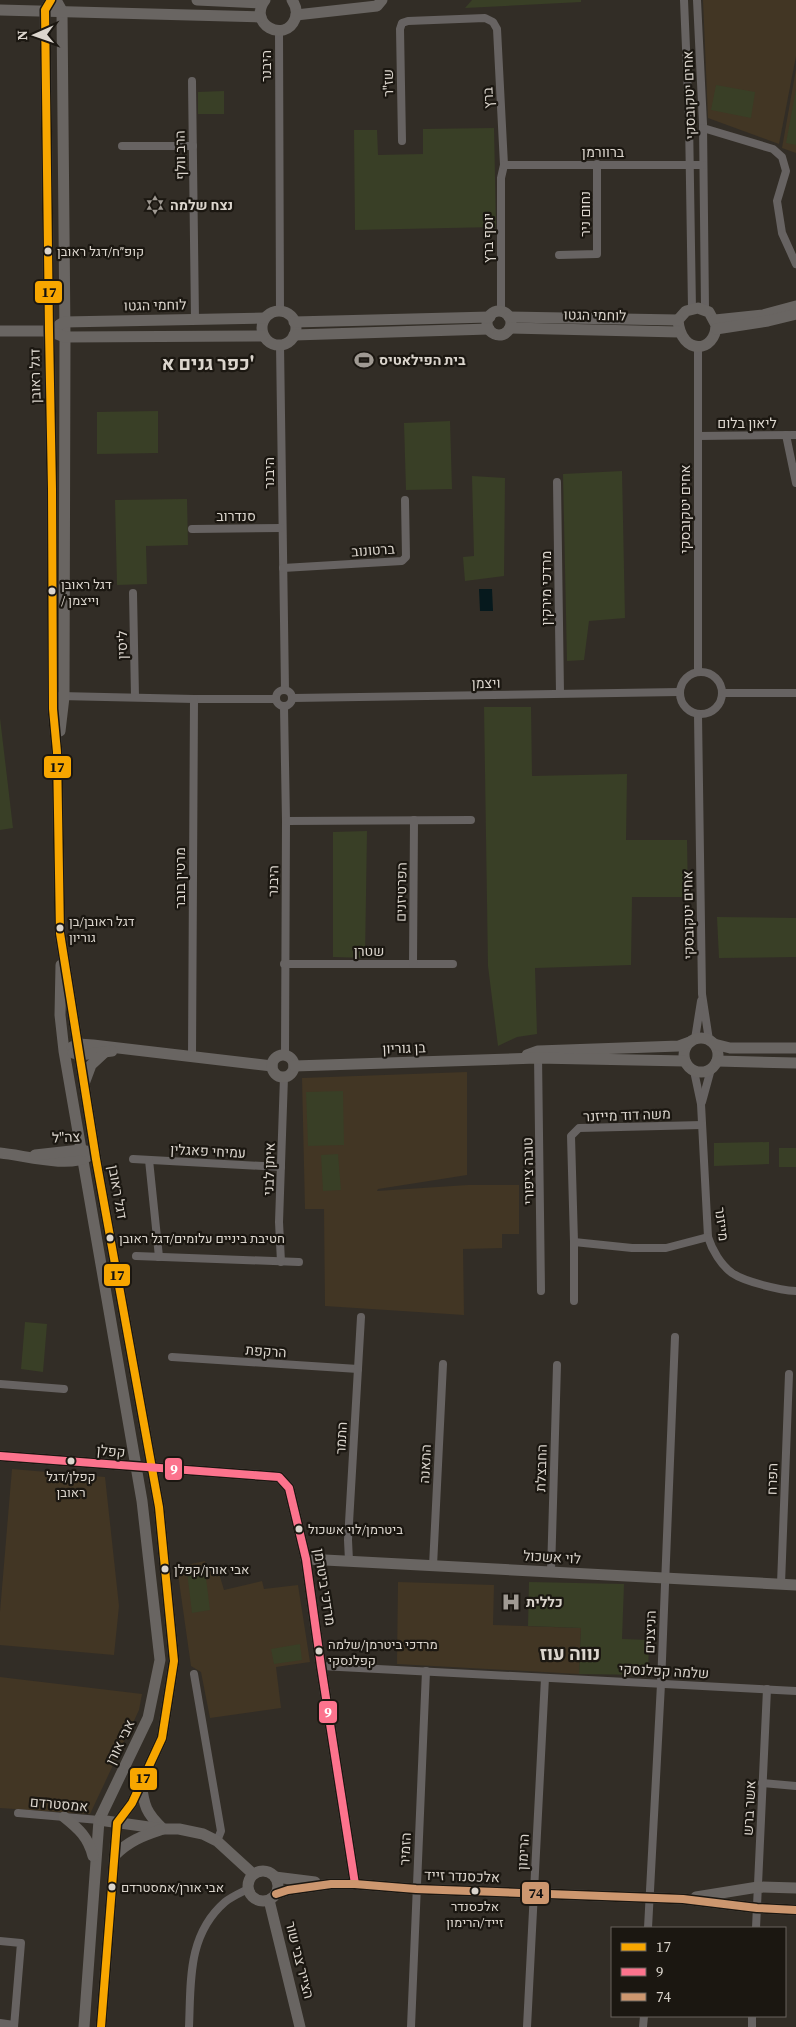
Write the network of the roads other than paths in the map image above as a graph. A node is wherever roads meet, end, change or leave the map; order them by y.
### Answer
1 (56, 0) edge
2 (197, 0) edge
3 (292, 0) edge
4 (382, 0) edge
5 (684, 0) edge
6 (697, 0) edge
7 (264, 2) edge
8 (48, 5) edge
9 (0, 10) edge
10 (62, 11) junction
11 (296, 15) junction
12 (261, 18) junction
13 (497, 29) joint
14 (279, 31) junction
15 (192, 80) dead end
16 (703, 128) junction
17 (402, 142) dead end
18 (122, 146) dead end
19 (193, 146) junction
20 (597, 164) junction
21 (689, 164) junction
22 (504, 165) junction
23 (703, 166) junction
24 (559, 256) dead end
25 (796, 264) edge
26 (796, 306) edge
27 (692, 309) junction
28 (704, 309) junction
29 (280, 312) junction
30 (796, 314) edge
31 (490, 317) junction
32 (265, 318) junction
33 (507, 319) junction
34 (195, 320) junction
35 (64, 322) junction
36 (294, 322) junction
37 (716, 325) junction
38 (678, 326) junction
39 (489, 329) junction
40 (0, 331) edge
41 (48, 331) junction
42 (294, 335) junction
43 (263, 336) junction
44 (65, 337) junction
45 (280, 346) junction
46 (698, 346) junction
47 (786, 435) junction
48 (796, 435) edge
49 (698, 436) junction
50 (557, 482) dead end
51 (796, 483) edge
52 (405, 500) dead end
53 (192, 528) dead end
54 (281, 528) junction
55 (283, 568) junction
56 (133, 593) dead end
57 (698, 672) junction
58 (285, 690) junction
59 (679, 692) junction
60 (560, 693) junction
61 (722, 693) junction
62 (796, 693) edge
63 (58, 696) junction
64 (135, 698) junction
65 (276, 698) junction
66 (293, 698) junction
67 (194, 699) junction
68 (284, 707) junction
69 (698, 715) junction
70 (414, 820) junction
71 (471, 820) dead end
72 (286, 821) junction
73 (62, 951) junction
74 (284, 964) junction
75 (413, 964) junction
76 (453, 964) dead end
77 (702, 994) junction
78 (692, 1041) junction
79 (711, 1042) junction
80 (796, 1048) edge
81 (79, 1049) junction
82 (123, 1049) junction
83 (64, 1051) junction
84 (105, 1052) junction
85 (538, 1055) junction
86 (285, 1056) junction
87 (192, 1057) junction
88 (685, 1061) junction
89 (796, 1063) edge
90 (714, 1065) junction
91 (272, 1066) junction
92 (294, 1066) junction
93 (694, 1071) junction
94 (284, 1077) junction
95 (84, 1083) junction
96 (701, 1104) junction
97 (702, 1125) junction
98 (0, 1153) edge
99 (96, 1153) junction
100 (81, 1155) junction
101 (133, 1159) dead end
102 (149, 1160) junction
103 (281, 1167) junction
104 (708, 1237) junction
105 (574, 1242) junction
106 (136, 1256) dead end
107 (160, 1257) junction
108 (281, 1262) junction
109 (299, 1262) dead end
110 (541, 1291) dead end
111 (796, 1291) edge
112 (574, 1301) dead end
113 (361, 1316) dead end
114 (675, 1338) dead end
115 (172, 1357) dead end
116 (443, 1364) dead end
117 (557, 1365) dead end
118 (358, 1369) junction
119 (789, 1374) dead end
120 (0, 1384) edge
121 (64, 1389) dead end
122 (0, 1456) edge
123 (135, 1468) junction
124 (151, 1468) junction
125 (279, 1477) joint
126 (306, 1559) junction
127 (349, 1561) junction
128 (433, 1566) junction
129 (551, 1572) junction
130 (665, 1578) junction
131 (781, 1584) junction
132 (796, 1585) edge
133 (321, 1666) junction
134 (426, 1671) junction
135 (194, 1674) dead end
136 (545, 1678) junction
137 (661, 1684) junction
138 (767, 1689) junction
139 (796, 1691) edge
140 (762, 1783) junction
141 (141, 1784) junction
142 (796, 1786) edge
143 (18, 1813) dead end
144 (64, 1817) junction
145 (99, 1820) junction
146 (118, 1823) junction
147 (163, 1829) junction
148 (217, 1841) junction
149 (115, 1855) junction
150 (96, 1866) junction
151 (253, 1874) junction
152 (275, 1878) junction
153 (331, 1884) junction
154 (355, 1884) junction
155 (758, 1887) junction
156 (248, 1888) junction
157 (796, 1888) edge
158 (416, 1889) junction
159 (533, 1894) junction
160 (272, 1897) junction
161 (650, 1899) junction
162 (683, 1899) junction
163 (757, 1908) junction
164 (796, 1910) edge
165 (648, 1927) edge
166 (756, 1927) edge
167 (0, 1941) edge
168 (0, 2024) edge
169 (14, 2026) edge
170 (84, 2027) edge
171 (101, 2027) edge
172 (189, 2027) edge
173 (300, 2027) edge
174 (411, 2027) edge
175 (527, 2027) edge

1 - 10 street, דגל ראובן
2 - 7 street
3 - 11 street
4 - 11 street
5 - 21 street, אחים יטקובסקי
6 - 16 street, אחים יטקובסקי
7 - 12 street
8 - 9 street
8 - 10 street
8 - 41 street, דגל ראובן
10 - 12 street
10 - 35 street, דגל ראובן
11 - 14 street
12 - 14 street
13 - 17 street, שז"ר
13 - 22 street, ברץ
14 - 29 street, היבנר
15 - 19 street, הרב וולף
16 - 23 street, אחים יטקובסקי
16 - 25 street
18 - 19 street
19 - 34 street, הרב וולף
20 - 21 street, ברוורמן
20 - 22 street, ברוורמן
20 - 24 street, נחום ניר
21 - 23 street, ברוורמן
21 - 27 street, אחים יטקובסקי
22 - 33 street, יוסף ברץ
23 - 28 street, אחים יטקובסקי
26 - 37 street
27 - 28 street
27 - 38 street
28 - 37 street
29 - 32 street
29 - 36 street
30 - 37 street
31 - 33 street, לוחמי הגטו
31 - 36 street, לוחמי הגטו
31 - 39 street
32 - 34 street, לוחמי הגטו
32 - 43 street
33 - 38 street, לוחמי הגטו
33 - 39 street, לוחמי הגטו
34 - 35 street, לוחמי הגטו
35 - 41 street, לוחמי הגטו
35 - 44 street, דגל ראובן
36 - 42 street
37 - 46 street
38 - 46 street
39 - 42 street, לוחמי הגטו
40 - 41 street, לוחמי הגטו
41 - 44 street, לוחמי הגטו
41 - 63 street, דגל ראובן
42 - 45 street
43 - 44 street, לוחמי הגטו
43 - 45 street
44 - 63 street, דגל ראובן
45 - 54 street, היבנר
46 - 49 street, אחים יטקובסקי
47 - 48 street, ליאון בלום
47 - 49 street, ליאון בלום
47 - 51 street
49 - 57 street, אחים יטקובסקי
50 - 60 street, מרדכי מירקין
52 - 55 street, ברטונוב
53 - 54 street, סנדרוב
54 - 55 street, היבנר
55 - 58 street, היבנר
56 - 64 street, ליסין
57 - 59 street
57 - 61 street
58 - 65 street
58 - 66 street
59 - 60 street, ויצמן
59 - 69 street
60 - 66 street, ויצמן
61 - 62 street
61 - 69 street
63 - 64 street
63 - 73 street, דגל ראובן
64 - 67 street
65 - 67 street
65 - 68 street
66 - 68 street
67 - 87 street, מרטין בובר
68 - 72 street, היבנר
69 - 77 street, אחים יטקובסקי
70 - 71 street
70 - 72 street
70 - 75 street, הפרטיזנים
72 - 74 street, היבנר
73 - 81 street, דגל ראובן
73 - 83 street, דגל ראובן
74 - 75 street, שטרן
74 - 86 street, היבנר
75 - 76 street, שטרן
77 - 78 street, אחים יטקובסקי
77 - 79 street, אחים יטקובסקי
78 - 79 street
78 - 85 street, בן גוריון
78 - 88 street
79 - 80 street
79 - 90 street
81 - 82 street
81 - 83 street
81 - 84 street
81 - 95 street, דגל ראובן
82 - 84 street
82 - 87 street
83 - 100 street, דגל ראובן
84 - 95 street
85 - 88 street, בן גוריון
85 - 92 street, בן גוריון
85 - 110 street, טובה ציפורי
86 - 91 street
86 - 92 street
87 - 91 street
88 - 93 street
89 - 90 street
90 - 93 street
90 - 96 street, מייזנר
91 - 94 street
92 - 94 street
93 - 96 street, מייזנר
94 - 103 street, איתן לבני
95 - 99 street, דגל ראובן
96 - 97 street, מייזנר
97 - 104 street, מייזנר
97 - 105 street, משה דוד מייזנר
98 - 100 street, צה"ל
99 - 100 street, צה"ל
99 - 124 street, דגל ראובן
100 - 123 street, דגל ראובן
101 - 102 street, עמיחי פאגלין
102 - 103 street, עמיחי פאגלין
102 - 107 street
103 - 108 street, איתן לבני
104 - 105 street
104 - 111 street, מייזנר
105 - 112 street, משה דוד מייזנר
106 - 107 street
107 - 108 street
108 - 109 street
113 - 118 street, התמר
114 - 130 street, הניצנים
115 - 118 street, הרקפת
116 - 128 street, התאנה
117 - 129 street, החבצלת
118 - 127 street, התמר
119 - 131 street, הפרח
120 - 121 street
122 - 123 street, קפלן
123 - 124 street, קפלן
123 - 145 street, אבי אורן
124 - 125 street, קפלן
124 - 141 street
125 - 126 street, מרדכי ביטרמן
126 - 127 street, לוי אשכול
126 - 133 street, מרדכי ביטרמן
127 - 128 street, לוי אשכול
128 - 129 street, לוי אשכול
129 - 130 street, לוי אשכול
130 - 131 street, לוי אשכול
130 - 137 street, הניצנים
131 - 132 street, לוי אשכול
133 - 134 street, שלמה קפלנסקי
133 - 154 street, מרדכי ביטרמן
134 - 136 street, שלמה קפלנסקי
134 - 158 street, הזמיר
135 - 148 street
136 - 137 street, שלמה קפלנסקי
136 - 159 street, הרימון
137 - 138 street, שלמה קפלנסקי
137 - 161 street, הניצנים
138 - 139 street, שלמה קפלנסקי
138 - 140 street, אשר ברש
140 - 142 street
140 - 155 street, אשר ברש
141 - 146 street
141 - 147 street
143 - 144 street, אמסטרדם
144 - 145 street, אמסטרדם
144 - 150 street
145 - 146 street
145 - 150 street, אבי אורן
146 - 147 street
146 - 149 street
147 - 148 street
147 - 149 street
148 - 151 street
149 - 171 street
150 - 170 street, אבי אורן
151 - 152 street
151 - 156 street
152 - 153 street, אלכסנדר זייד
152 - 160 street
153 - 154 street, אלכסנדר זייד
153 - 160 street, אלכסנדר זייד
154 - 158 street, אלכסנדר זייד
155 - 157 street, אלכסנדר זייד
155 - 162 street, אלכסנדר זייד
155 - 163 street, אשר ברש
156 - 160 street
156 - 172 street
158 - 159 street, אלכסנדר זייד
158 - 174 street, הזמיר
159 - 161 street, אלכסנדר זייד
159 - 175 street, הרימון
160 - 173 street, הצייר צבי שור
161 - 162 street, אלכסנדר זייד
161 - 165 street, הניצנים
162 - 163 street, אלכסנדר זייד
163 - 164 street, אלכסנדר זייד
163 - 166 street, אשר ברש
167 - 169 street
168 - 169 street

